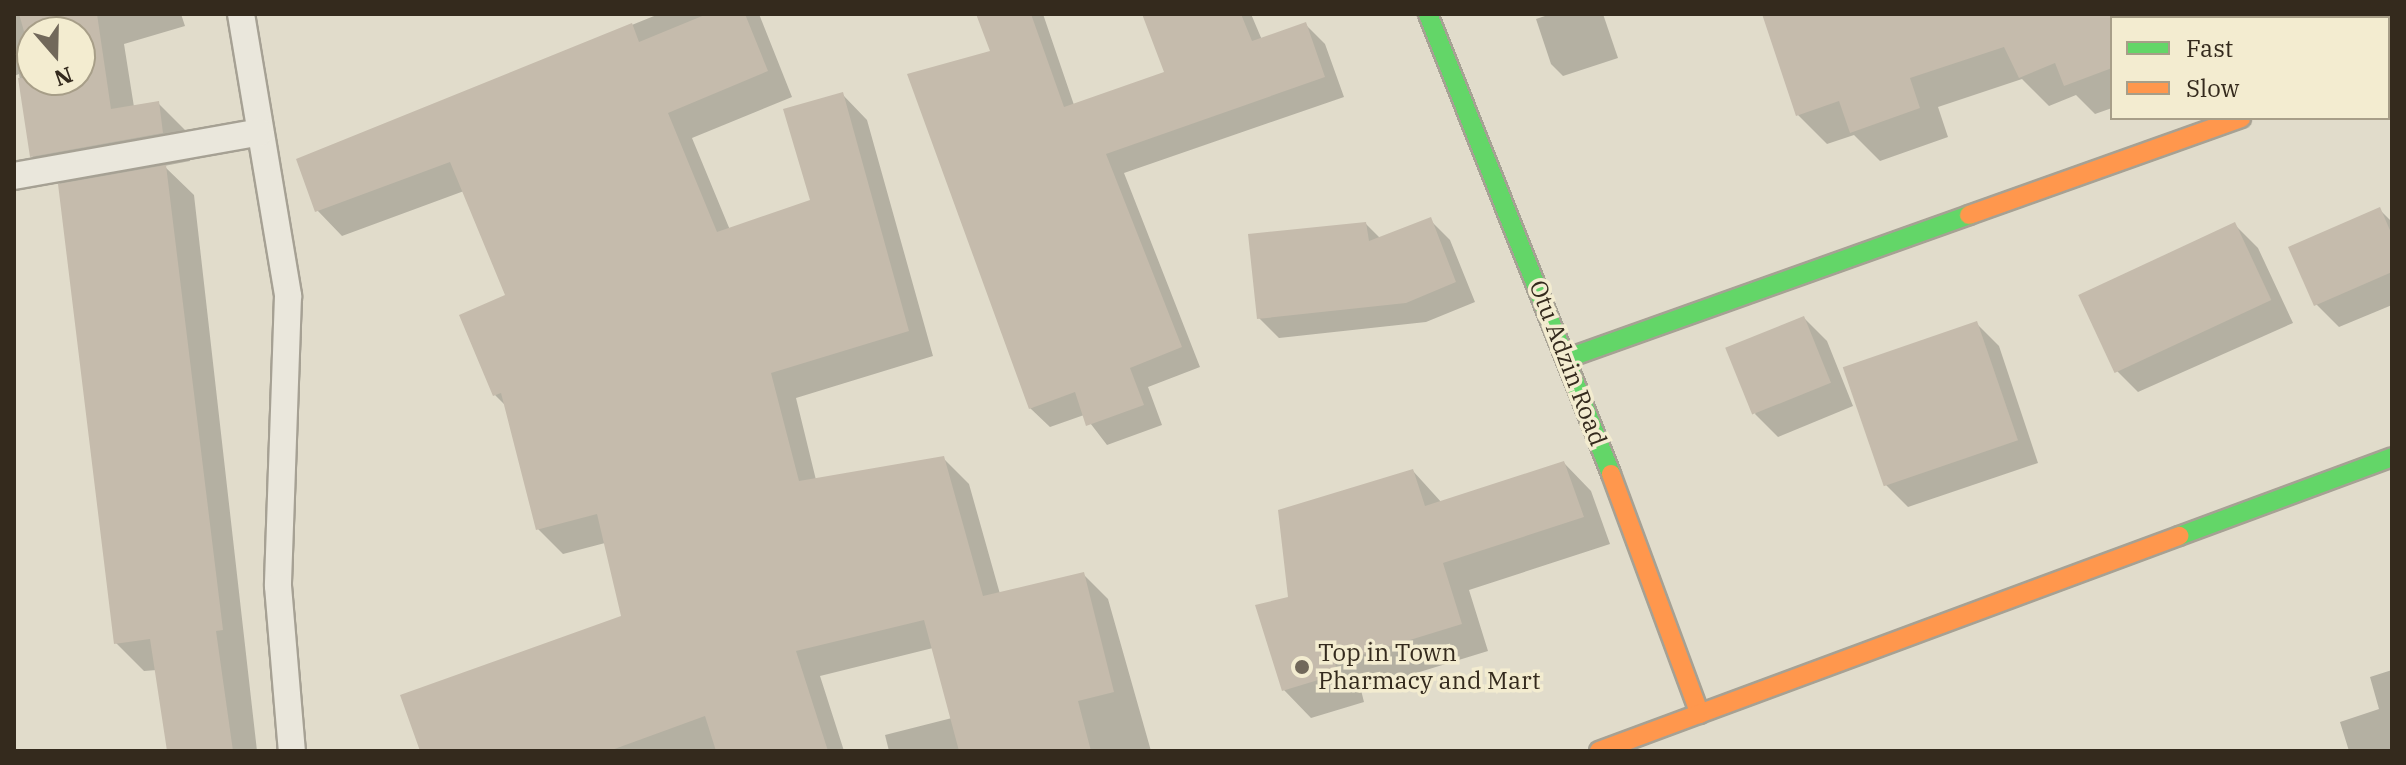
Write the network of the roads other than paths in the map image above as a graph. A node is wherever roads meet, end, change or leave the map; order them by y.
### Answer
1 (241, 14) edge
2 (1428, 14) edge
3 (2235, 120) edge
4 (260, 132) junction
5 (14, 176) edge
6 (1568, 358) junction
7 (2392, 457) edge
8 (1700, 714) junction
9 (292, 751) edge
10 (1599, 751) edge

1 - 4 lane
2 - 6 street, Otu Adzin Road
3 - 6 street
4 - 5 lane
4 - 9 lane
6 - 8 street, Otu Adzin Road
7 - 8 street
8 - 10 street

